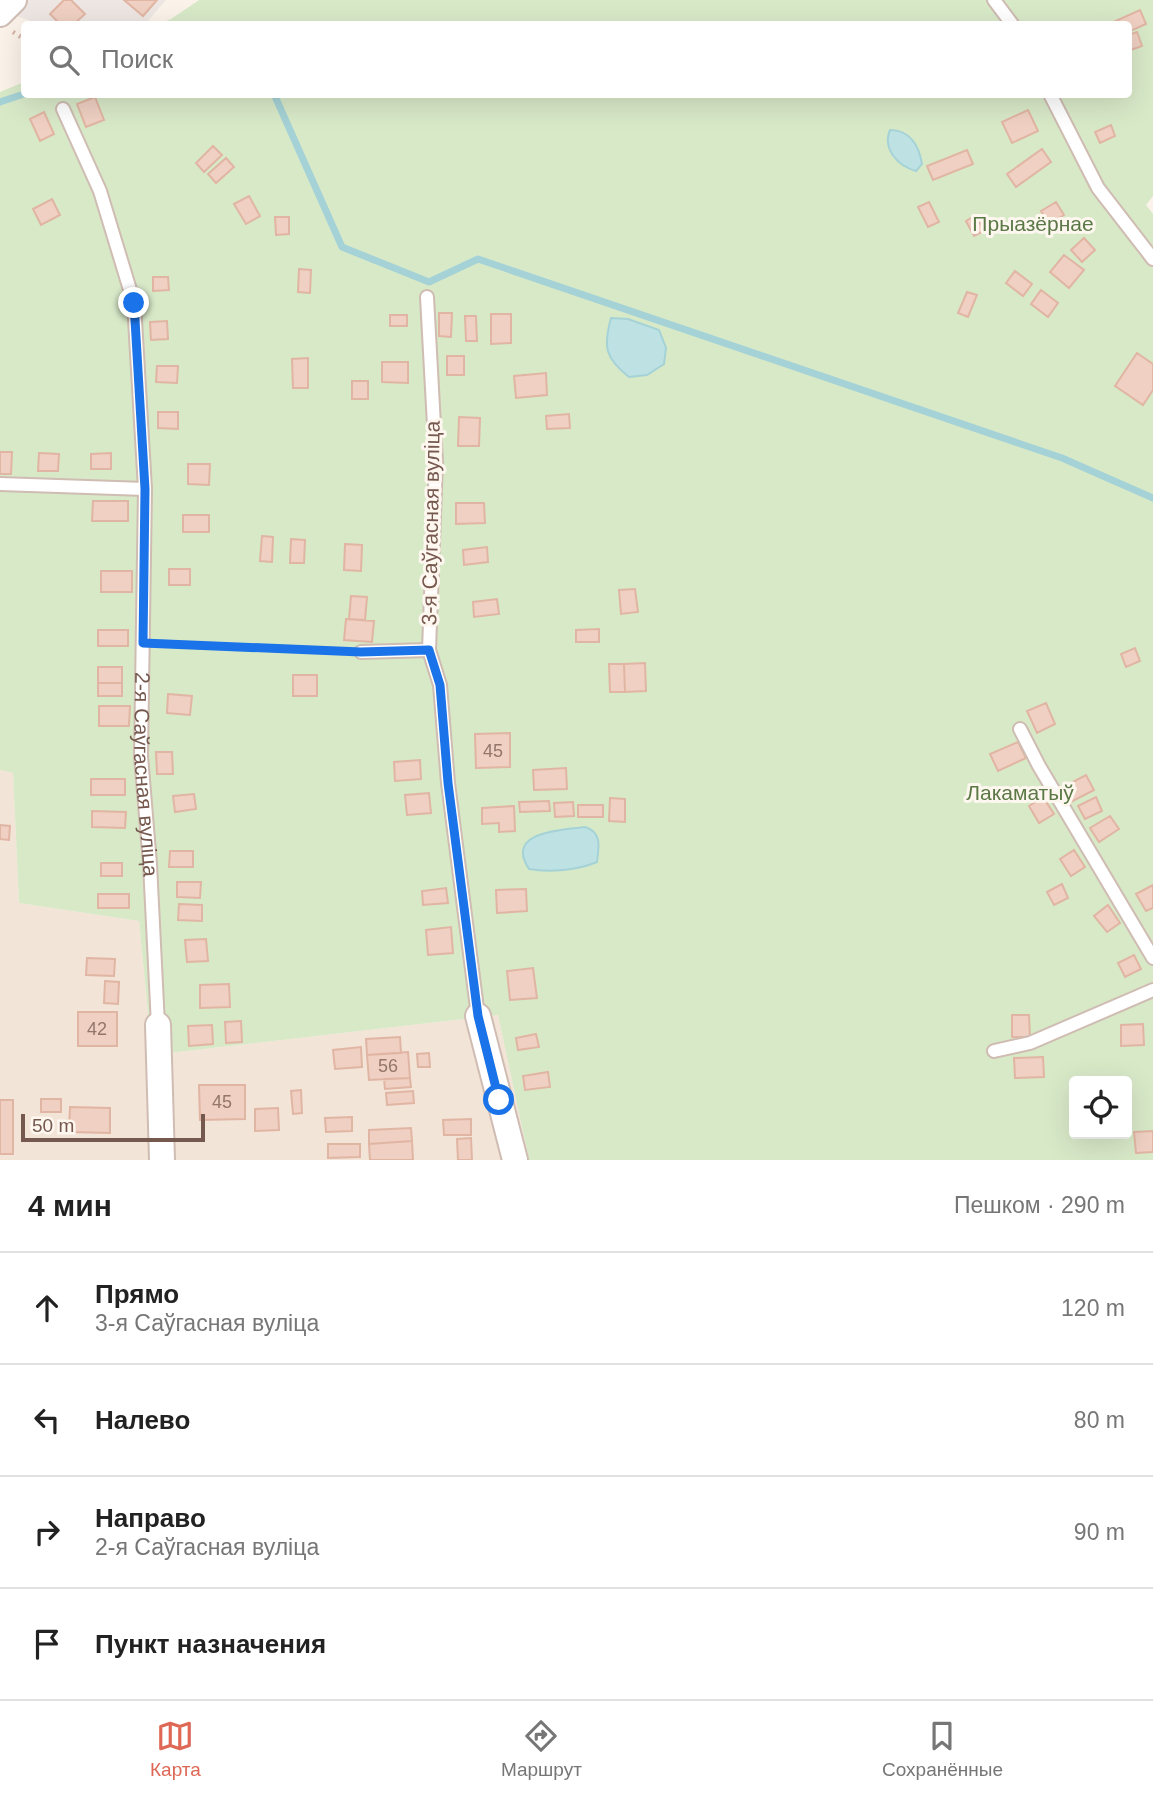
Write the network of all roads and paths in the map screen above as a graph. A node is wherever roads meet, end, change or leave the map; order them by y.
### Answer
1 (14, 0) edge
2 (994, 0) edge
3 (0, 14) edge
4 (1010, 21) edge
5 (1051, 98) edge
6 (63, 109) dead end
7 (1153, 259) edge
8 (427, 297) dead end
9 (0, 484) edge
10 (145, 489) junction
11 (143, 643) junction
12 (429, 650) junction
13 (361, 652) joint
14 (1020, 729) dead end
15 (1153, 958) edge
16 (1153, 990) edge
17 (478, 1016) joint
18 (158, 1025) joint
19 (994, 1051) dead end
20 (162, 1160) edge
21 (515, 1160) edge

1 - 3 street
2 - 4 lane
5 - 7 lane
6 - 10 lane, 2-я Саўгасная вуліца
8 - 12 lane, 3-я Саўгасная вуліца
9 - 10 lane
10 - 11 lane, 2-я Саўгасная вуліца
11 - 13 path
11 - 18 lane, 2-я Саўгасная вуліца
12 - 13 lane
12 - 17 lane, 3-я Саўгасная вуліца
14 - 15 lane
16 - 19 lane
17 - 21 street, 3-я Саўгасная вуліца
18 - 20 street, 2-я Саўгасная вуліца

